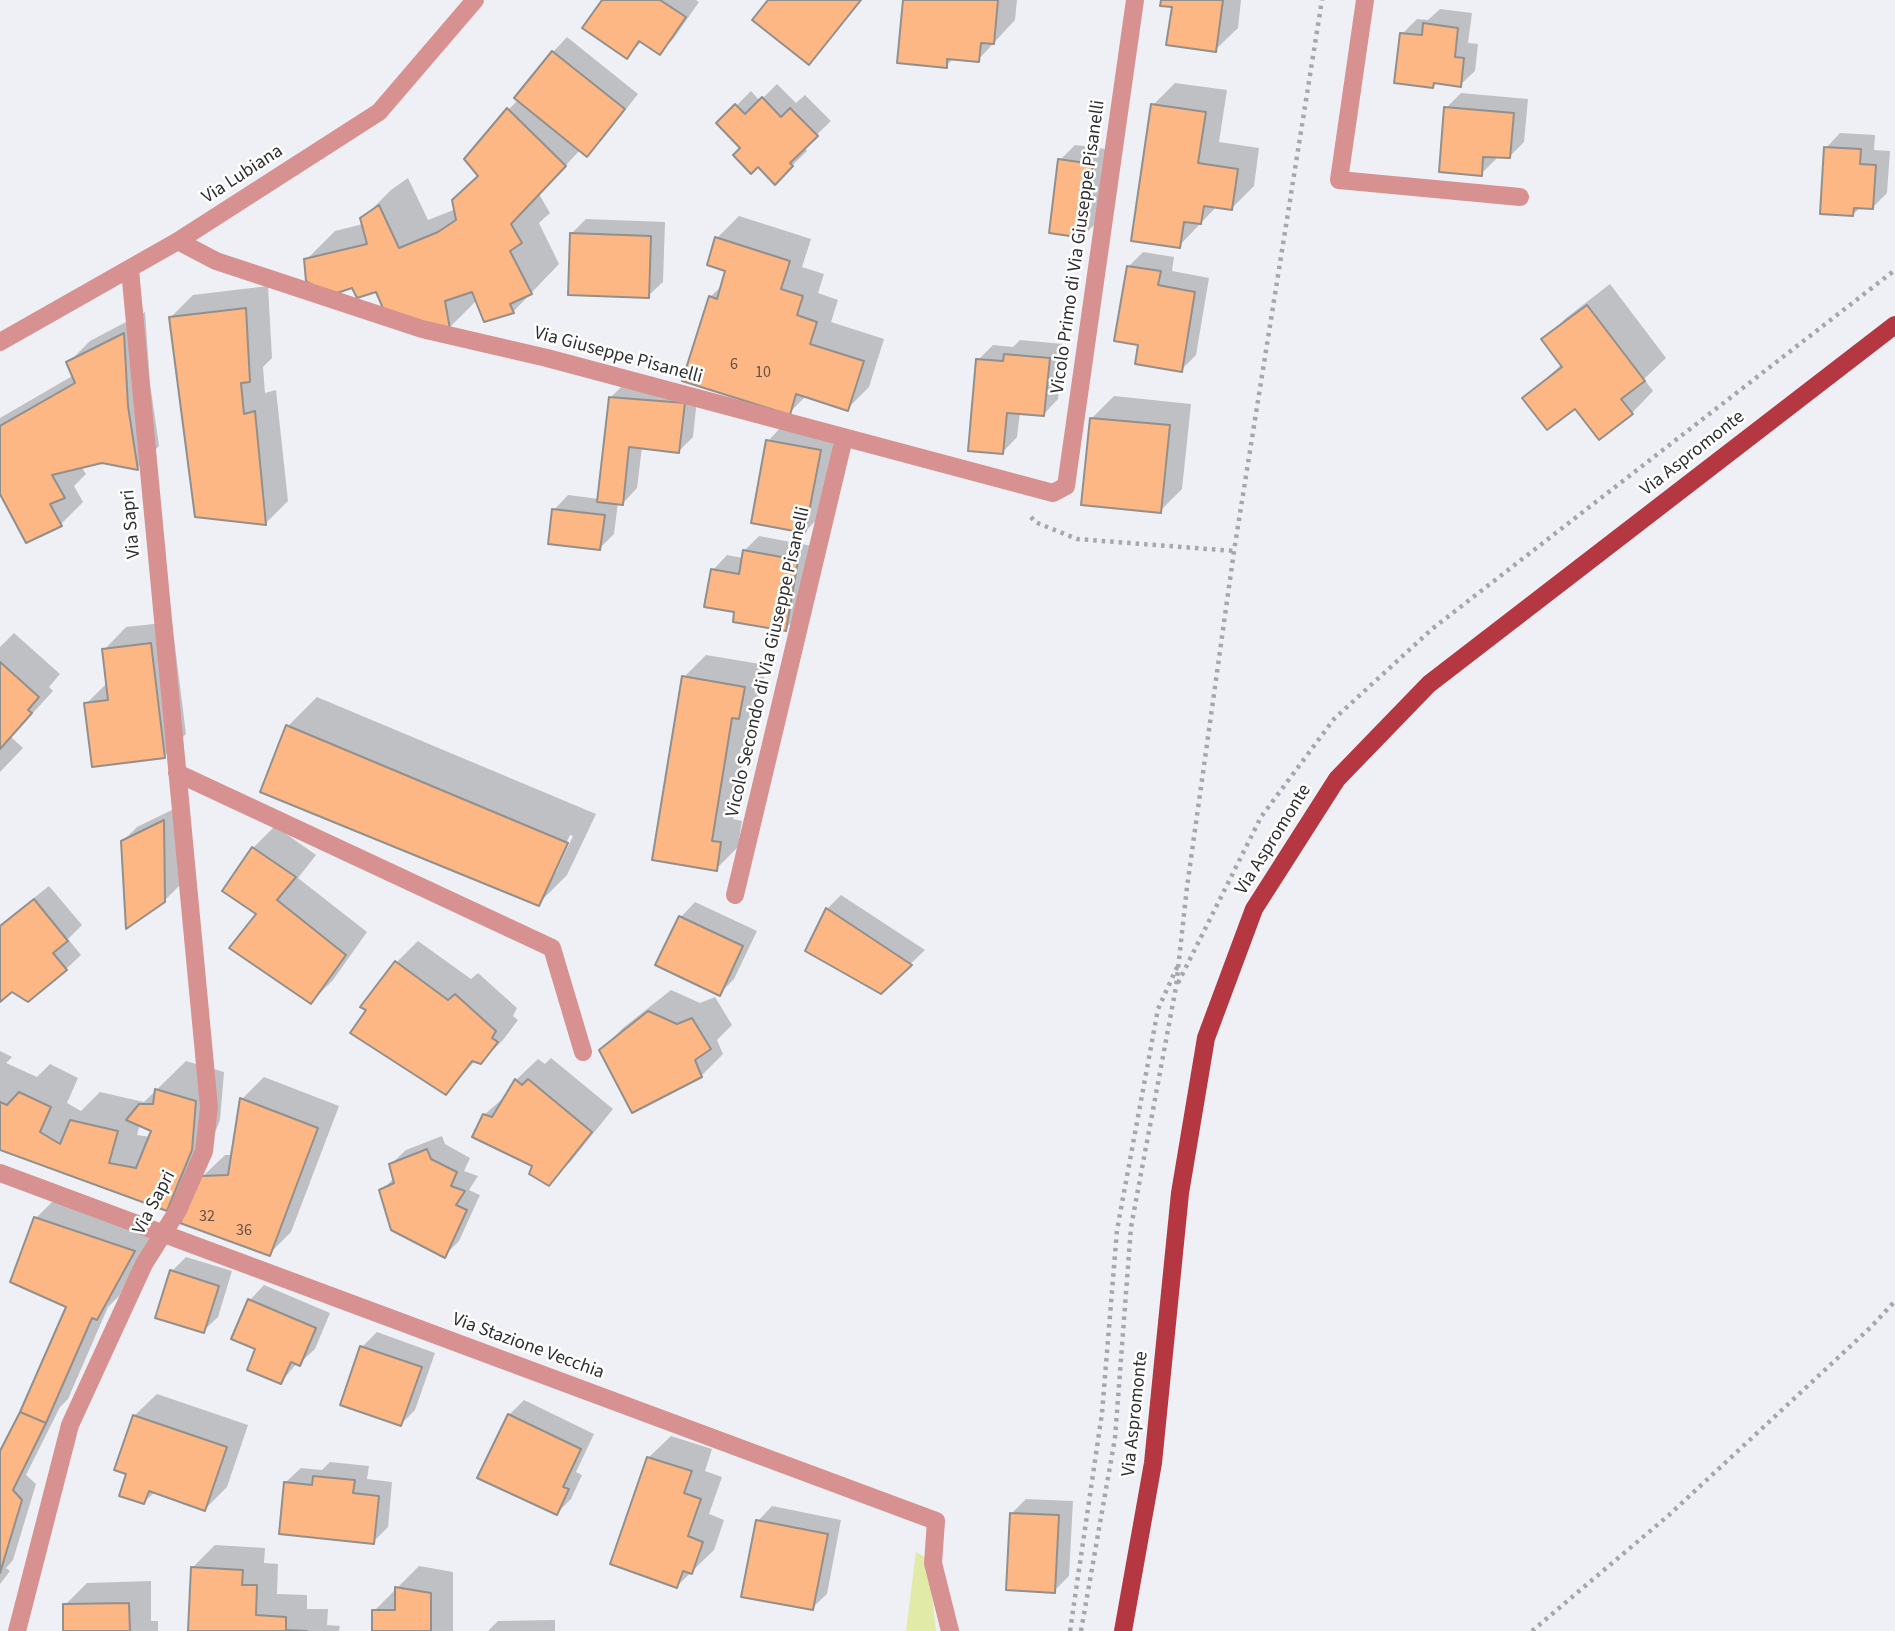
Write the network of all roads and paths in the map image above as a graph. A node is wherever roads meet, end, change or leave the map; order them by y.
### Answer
1 (475, 0) edge
2 (1135, 0) edge
3 (1322, 0) edge
4 (1365, 0) edge
5 (1520, 197) dead end
6 (178, 241) junction
7 (130, 270) junction
8 (1895, 325) edge
9 (0, 342) edge
10 (844, 438) junction
11 (1003, 480) junction
12 (1053, 493) joint
13 (1234, 551) junction
14 (177, 773) junction
15 (735, 895) dead end
16 (1179, 961) junction
17 (583, 1052) dead end
18 (0, 1173) edge
19 (163, 1233) junction
20 (1895, 1301) edge
21 (17, 1631) edge
22 (950, 1631) edge
23 (1070, 1631) edge
24 (1081, 1631) edge
25 (1123, 1631) edge
26 (1532, 1631) edge

1 - 6 street, Via Lubiana
2 - 12 street, Vicolo Primo di Via Giuseppe Pisanelli
3 - 13 path
4 - 5 street
6 - 7 street, Via Lubiana
6 - 10 street, Via Giuseppe Pisanelli
7 - 9 street, Via Lubiana
7 - 14 street, Via Sapri
8 - 25 main road, Via Aspromonte
10 - 11 street, Via Giuseppe Pisanelli
10 - 15 street, Vicolo Secondo di Via Giuseppe Pisanelli
11 - 12 street, Via Giuseppe Pisanelli
11 - 13 path
13 - 16 path
14 - 17 street
14 - 19 street, Via Sapri
16 - 23 path
16 - 24 path
18 - 19 street, Via Stazione Vecchia
19 - 21 street, Via Sapri
19 - 22 street, Via Stazione Vecchia
20 - 26 path

